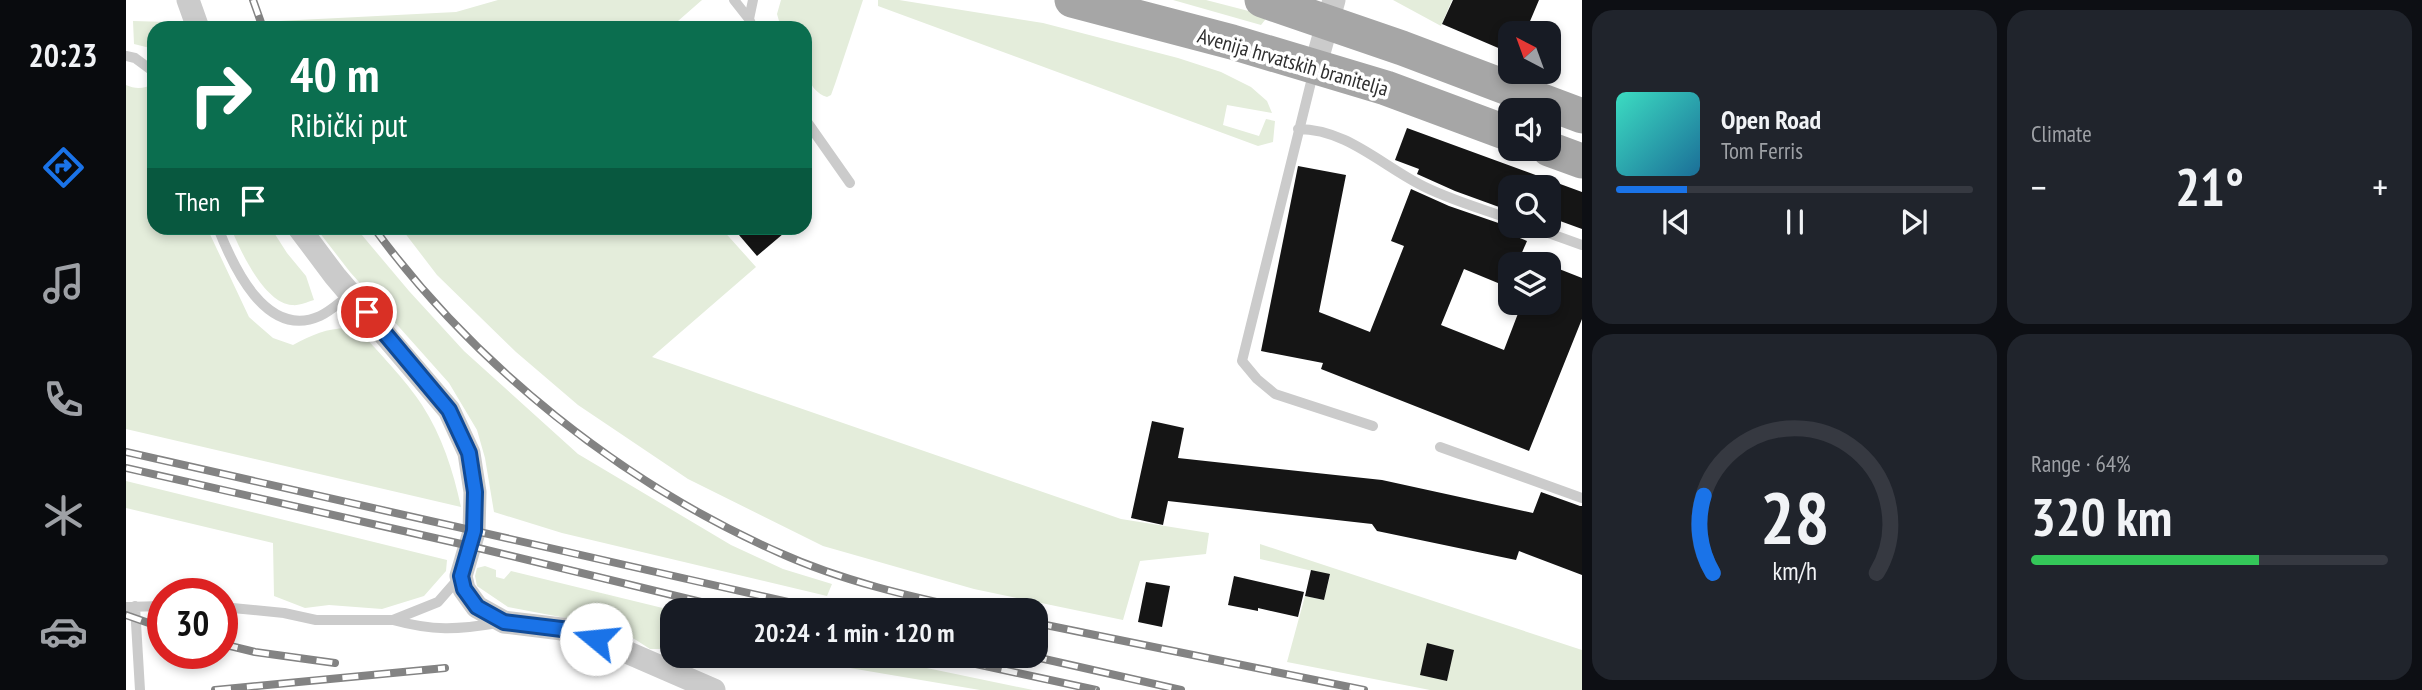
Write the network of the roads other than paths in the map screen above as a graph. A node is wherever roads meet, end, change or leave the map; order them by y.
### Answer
1 (188, 0) edge
2 (734, 0) edge
3 (753, 0) edge
4 (1072, 0) edge
5 (1262, 0) edge
6 (1331, 11) edge
7 (195, 21) edge
8 (749, 21) edge
9 (751, 21) edge
10 (126, 56) edge
11 (147, 67) edge
12 (1315, 67) junction
13 (1582, 116) edge
14 (812, 129) edge
15 (1298, 129) junction
16 (1498, 130) edge
17 (1561, 153) edge
18 (1582, 161) edge
19 (850, 183) dead end
20 (1498, 214) edge
21 (221, 235) edge
22 (305, 235) edge
23 (1561, 237) edge
24 (1582, 245) edge
25 (351, 294) junction
26 (1373, 426) dead end
27 (1440, 447) dead end
28 (1582, 498) edge
29 (461, 576) junction
30 (130, 606) edge
31 (238, 609) edge
32 (393, 620) junction
33 (504, 622) junction
34 (140, 690) edge
35 (714, 690) edge

1 - 7 street
2 - 8 lane
3 - 9 lane
4 - 12 main road, Avenija hrvatskih branitelja
5 - 6 main road, Avenija hrvatskih branitelja
6 - 12 street
6 - 13 main road, Avenija hrvatskih branitelja
10 - 11 lane
12 - 15 lane
12 - 16 main road, Avenija hrvatskih branitelja
14 - 19 lane
15 - 20 lane
15 - 26 lane
17 - 18 main road
21 - 25 lane
22 - 25 street
23 - 24 lane
25 - 29 street
27 - 28 lane
29 - 32 lane
29 - 33 street
30 - 34 lane
31 - 32 lane
32 - 33 lane
33 - 35 street

